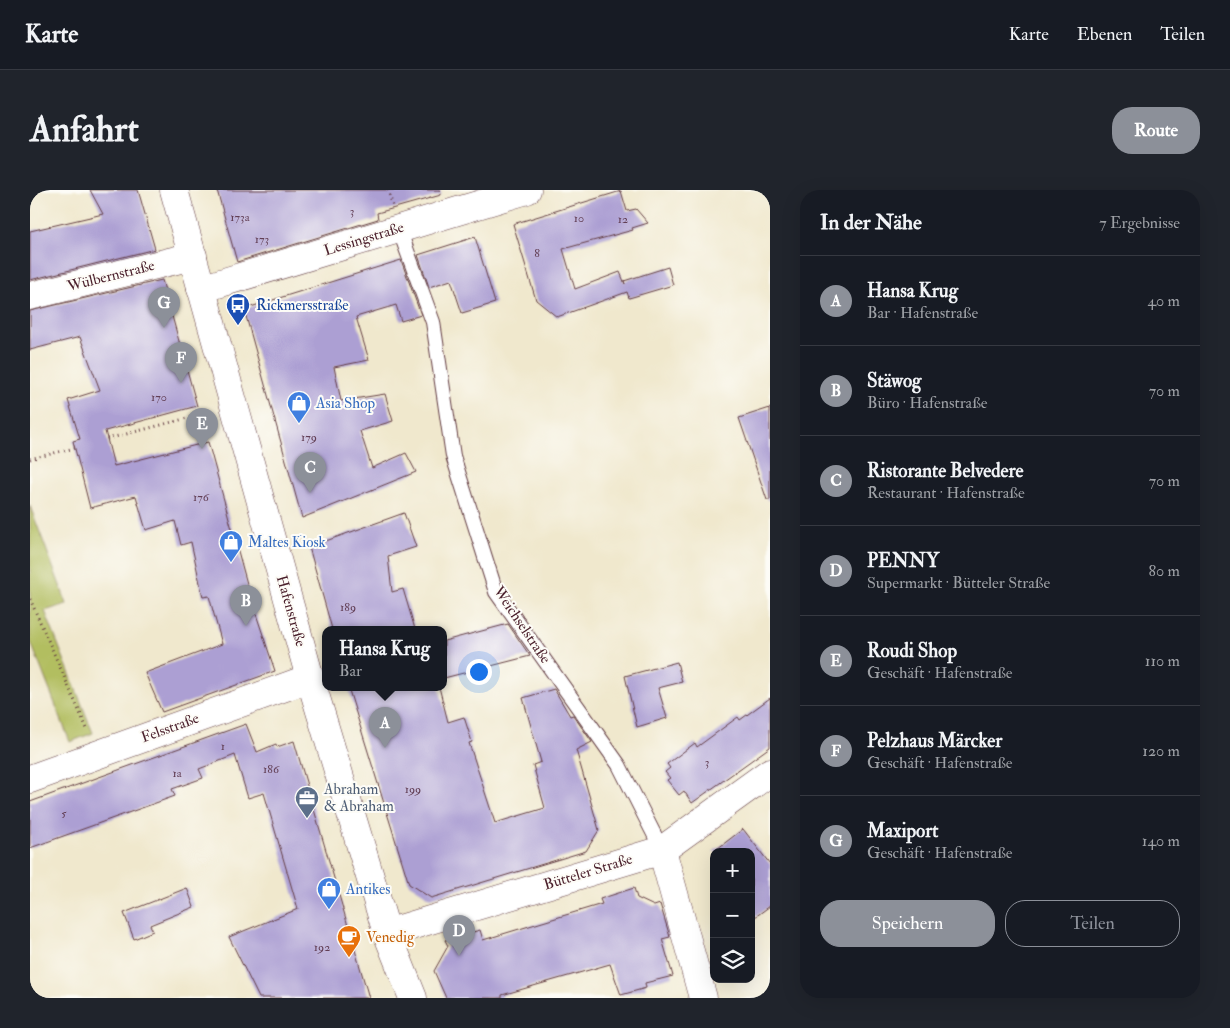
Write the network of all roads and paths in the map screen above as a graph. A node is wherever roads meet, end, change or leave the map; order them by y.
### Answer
1 (174, 190) edge
2 (528, 190) edge
3 (483, 196) edge
4 (399, 229) junction
5 (192, 256) junction
6 (202, 289) junction
7 (30, 296) edge
8 (234, 406) junction
9 (107, 439) dead end
10 (75, 448) dead end
11 (30, 459) edge
12 (30, 599) edge
13 (310, 678) junction
14 (98, 754) junction
15 (770, 772) edge
16 (30, 779) edge
17 (662, 850) junction
18 (387, 933) junction
19 (413, 998) edge
20 (703, 998) edge

1 - 5 street, Hafenstraße
2 - 3 street, Lessingstraße
3 - 4 street, Lessingstraße
4 - 6 street, Lessingstraße
4 - 17 lane, Weichselstraße
5 - 6 street, Hafenstraße
5 - 7 street, Wülbernstraße
6 - 8 street, Hafenstraße
8 - 9 path
8 - 13 street, Hafenstraße
10 - 11 path
12 - 14 path
13 - 14 street, Felsstraße
13 - 18 street, Hafenstraße
14 - 16 street, Felsstraße
15 - 17 street, Bütteler Straße
17 - 18 street, Bütteler Straße
17 - 20 street, Weichselstraße
18 - 19 street, Hafenstraße

